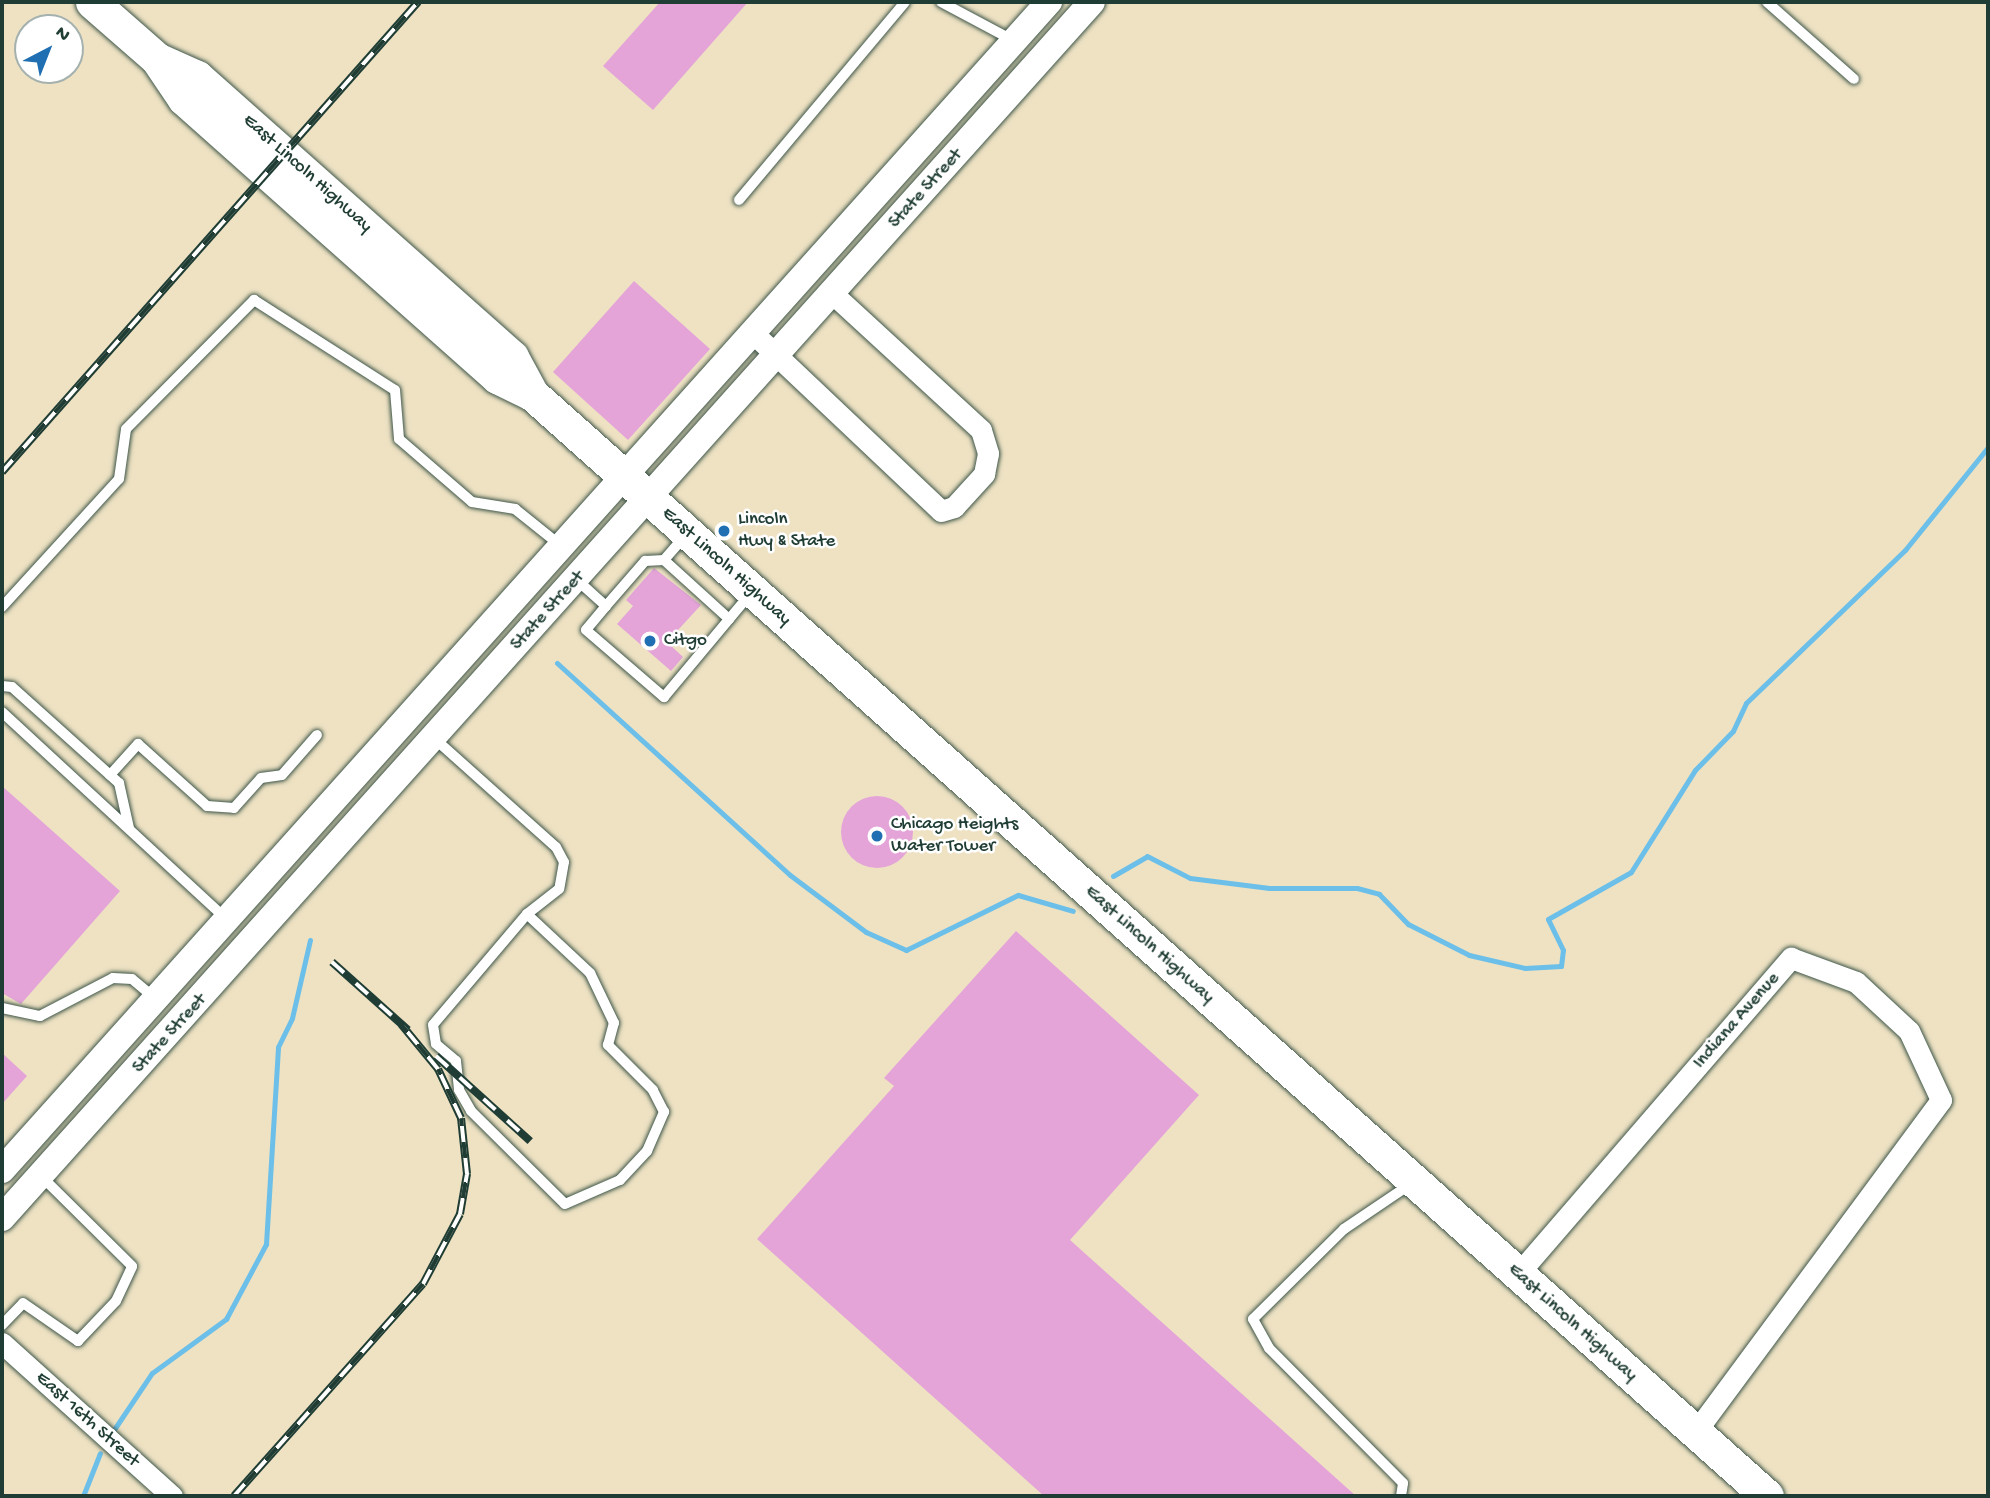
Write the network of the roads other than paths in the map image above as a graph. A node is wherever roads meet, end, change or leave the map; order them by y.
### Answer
1 (92, 2) edge
2 (905, 2) edge
3 (941, 2) edge
4 (1049, 2) edge
5 (1092, 2) edge
6 (1767, 2) edge
7 (1014, 41) junction
8 (1854, 79) dead end
9 (739, 200) dead end
10 (833, 294) junction
11 (754, 334) junction
12 (777, 356) junction
13 (638, 488) junction
14 (687, 533) junction
15 (563, 548) junction
16 (664, 560) junction
17 (577, 580) junction
18 (753, 591) junction
19 (606, 606) junction
20 (2, 607) edge
21 (729, 619) junction
22 (2, 686) edge
23 (2, 712) edge
24 (317, 734) dead end
25 (435, 739) junction
26 (110, 775) junction
27 (129, 830) junction
28 (527, 914) junction
29 (227, 920) junction
30 (156, 999) junction
31 (2, 1008) edge
32 (2, 1170) edge
33 (41, 1176) junction
34 (1414, 1181) junction
35 (2, 1219) edge
36 (1518, 1274) junction
37 (2, 1325) edge
38 (2, 1343) edge
39 (1695, 1432) junction
40 (1753, 1488) edge
41 (172, 1496) edge
42 (1401, 1496) edge

1 - 13 main road, East Lincoln Highway
2 - 9 lane
3 - 7 lane
4 - 7 street, State Street
5 - 10 street, State Street
6 - 8 lane
7 - 11 street, State Street
10 - 12 street, State Street
10 - 12 street
11 - 12 street
11 - 13 street, State Street
12 - 13 street, State Street
13 - 14 main road, East Lincoln Highway
13 - 15 street, State Street
13 - 17 street, State Street
14 - 16 lane
14 - 18 main road, East Lincoln Highway
15 - 20 lane
15 - 29 street, State Street
16 - 19 lane
16 - 21 lane
17 - 19 lane
17 - 25 street, State Street
18 - 21 lane
18 - 34 main road, East Lincoln Highway
19 - 21 lane
22 - 26 lane
23 - 27 lane
24 - 26 lane
25 - 28 lane
25 - 33 street, State Street
26 - 27 lane
27 - 29 lane
28 - 28 lane
29 - 30 street, State Street
30 - 31 lane
30 - 32 street, State Street
33 - 35 street, State Street
33 - 37 lane
34 - 36 main road, East Lincoln Highway
34 - 42 lane
36 - 39 main road, East Lincoln Highway
36 - 39 street, Indiana Avenue
38 - 41 street, East 16th Street
39 - 40 main road, East Lincoln Highway

